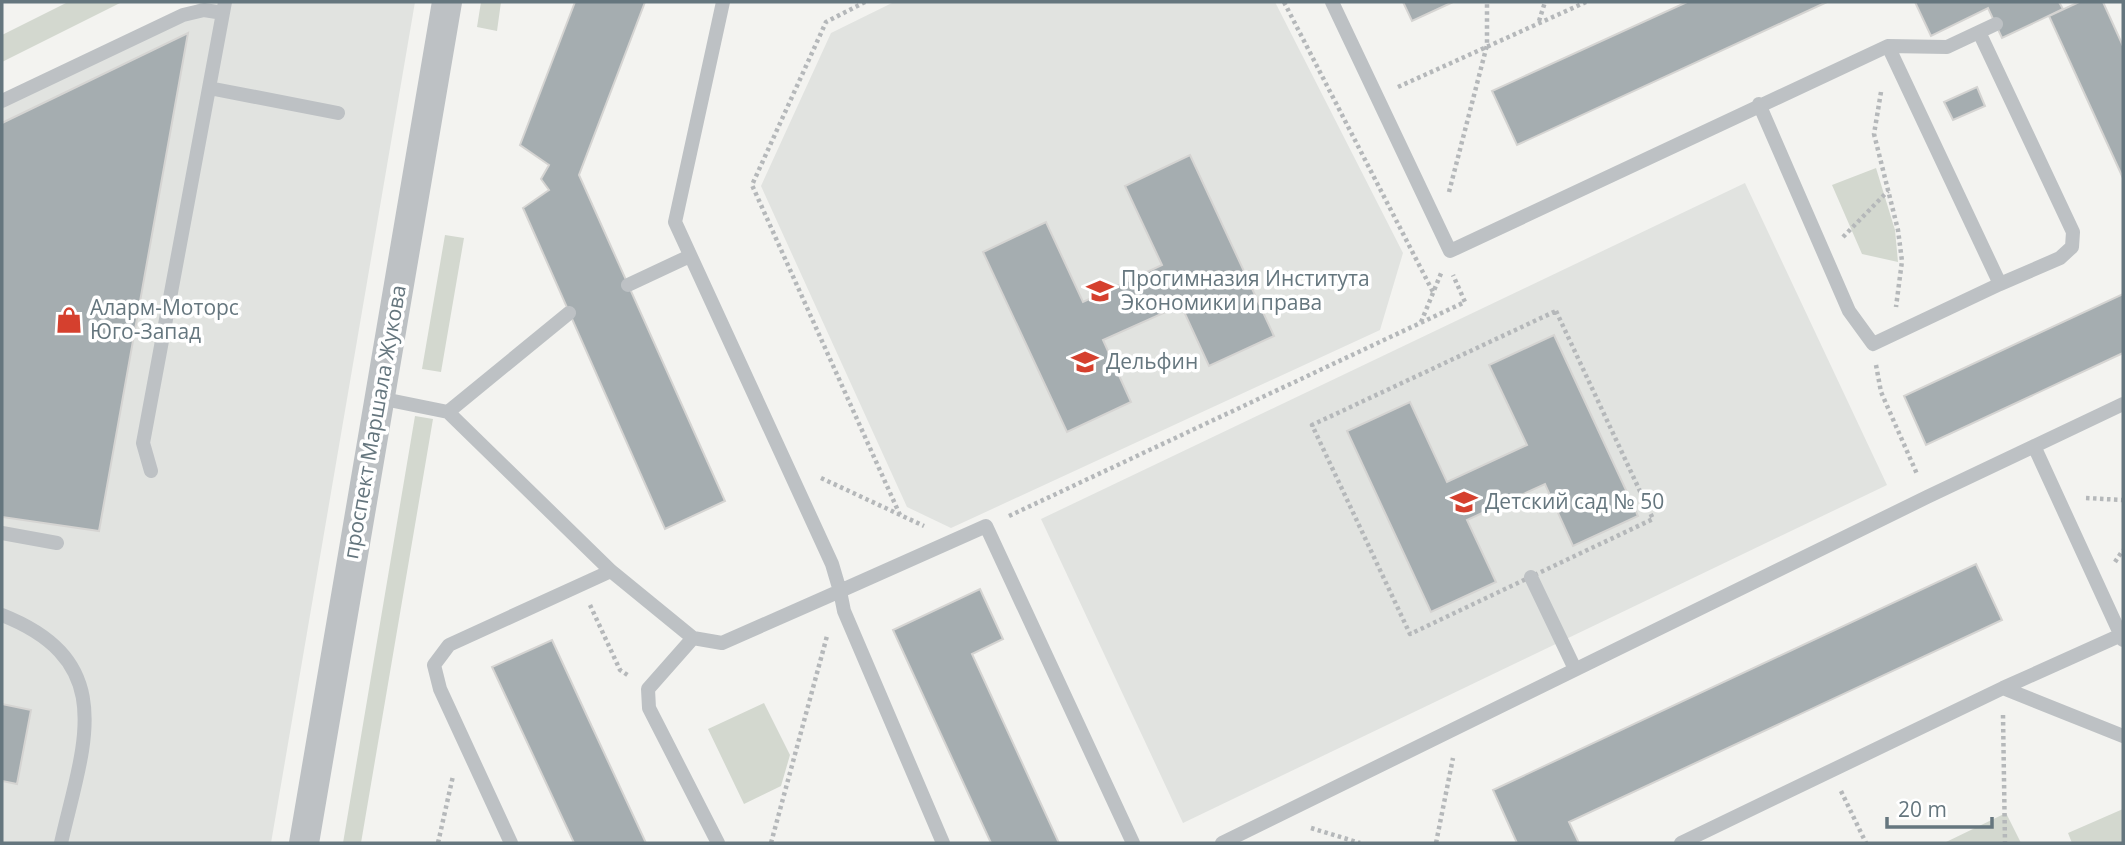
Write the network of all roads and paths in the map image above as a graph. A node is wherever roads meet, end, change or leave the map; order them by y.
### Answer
1 (447, 2) edge
2 (723, 2) edge
3 (865, 2) edge
4 (1284, 2) edge
5 (1332, 2) edge
6 (1487, 2) edge
7 (1545, 2) edge
8 (1586, 2) edge
9 (224, 8) edge
10 (1539, 22) junction
11 (1996, 24) dead end
12 (1979, 32) junction
13 (1487, 45) junction
14 (1888, 46) junction
15 (209, 88) junction
16 (1377, 97) junction
17 (2, 101) edge
18 (1759, 104) junction
19 (338, 113) dead end
20 (1889, 191) junction
21 (1439, 230) junction
22 (1450, 251) junction
23 (690, 256) junction
24 (1825, 256) junction
25 (628, 285) dead end
26 (2000, 285) junction
27 (1433, 292) junction
28 (569, 313) dead end
29 (1421, 323) junction
30 (1893, 335) junction
31 (1873, 344) junction
32 (379, 398) junction
33 (2123, 404) edge
34 (448, 412) junction
35 (2034, 446) junction
36 (785, 461) junction
37 (151, 471) dead end
38 (1927, 497) junction
39 (2057, 497) junction
40 (2123, 500) edge
41 (900, 515) junction
42 (986, 526) junction
43 (2, 533) edge
44 (954, 541) junction
45 (57, 543) dead end
46 (611, 571) junction
47 (1531, 577) junction
48 (581, 585) junction
49 (839, 591) junction
50 (2, 615) edge
51 (2122, 637) edge
52 (693, 638) junction
53 (1575, 669) junction
54 (2003, 688) junction
55 (648, 689) junction
56 (1459, 726) junction
57 (2123, 736) edge
58 (461, 737) junction
59 (1831, 771) junction
60 (1277, 817) junction
61 (61, 843) edge
62 (304, 843) edge
63 (438, 843) edge
64 (511, 843) edge
65 (718, 843) edge
66 (771, 843) edge
67 (943, 843) edge
68 (1133, 843) edge
69 (1222, 843) edge
70 (1360, 843) edge
71 (1436, 843) edge
72 (1681, 843) edge
73 (1866, 843) edge
74 (2005, 843) edge

1 - 32 street, проспект Маршала Жукова
2 - 23 lane
3 - 41 path
4 - 27 path
5 - 16 lane
6 - 13 path
7 - 10 path
8 - 10 path
9 - 15 lane
9 - 17 lane
10 - 13 path
11 - 12 lane
12 - 14 lane
12 - 26 lane
13 - 16 path
13 - 21 path
14 - 18 lane
14 - 20 path
14 - 26 lane
15 - 19 lane
15 - 37 lane
16 - 21 lane
18 - 22 lane
18 - 24 lane
20 - 24 path
20 - 30 path
21 - 22 lane
22 - 27 path
22 - 29 path
23 - 25 lane
23 - 36 lane
24 - 31 lane
26 - 30 lane
27 - 29 path
28 - 34 lane
29 - 42 path
30 - 31 lane
31 - 38 path
32 - 34 lane
32 - 62 street, проспект Маршала Жукова
33 - 35 lane
34 - 46 lane
35 - 38 lane
35 - 39 lane
36 - 41 path
36 - 49 lane
38 - 53 lane
39 - 40 path
39 - 51 lane
41 - 44 path
42 - 44 lane
42 - 68 lane
43 - 45 lane
44 - 49 lane
46 - 48 lane
46 - 52 lane
47 - 47 path
47 - 53 lane
48 - 55 path
48 - 58 lane
49 - 52 lane
49 - 66 path
49 - 67 lane
50 - 61 lane
51 - 54 lane
52 - 55 lane
53 - 56 lane
54 - 57 lane
54 - 59 lane
54 - 74 path
55 - 65 lane
56 - 60 lane
56 - 71 path
58 - 63 path
58 - 64 lane
59 - 72 lane
59 - 73 path
60 - 69 lane
60 - 70 path

